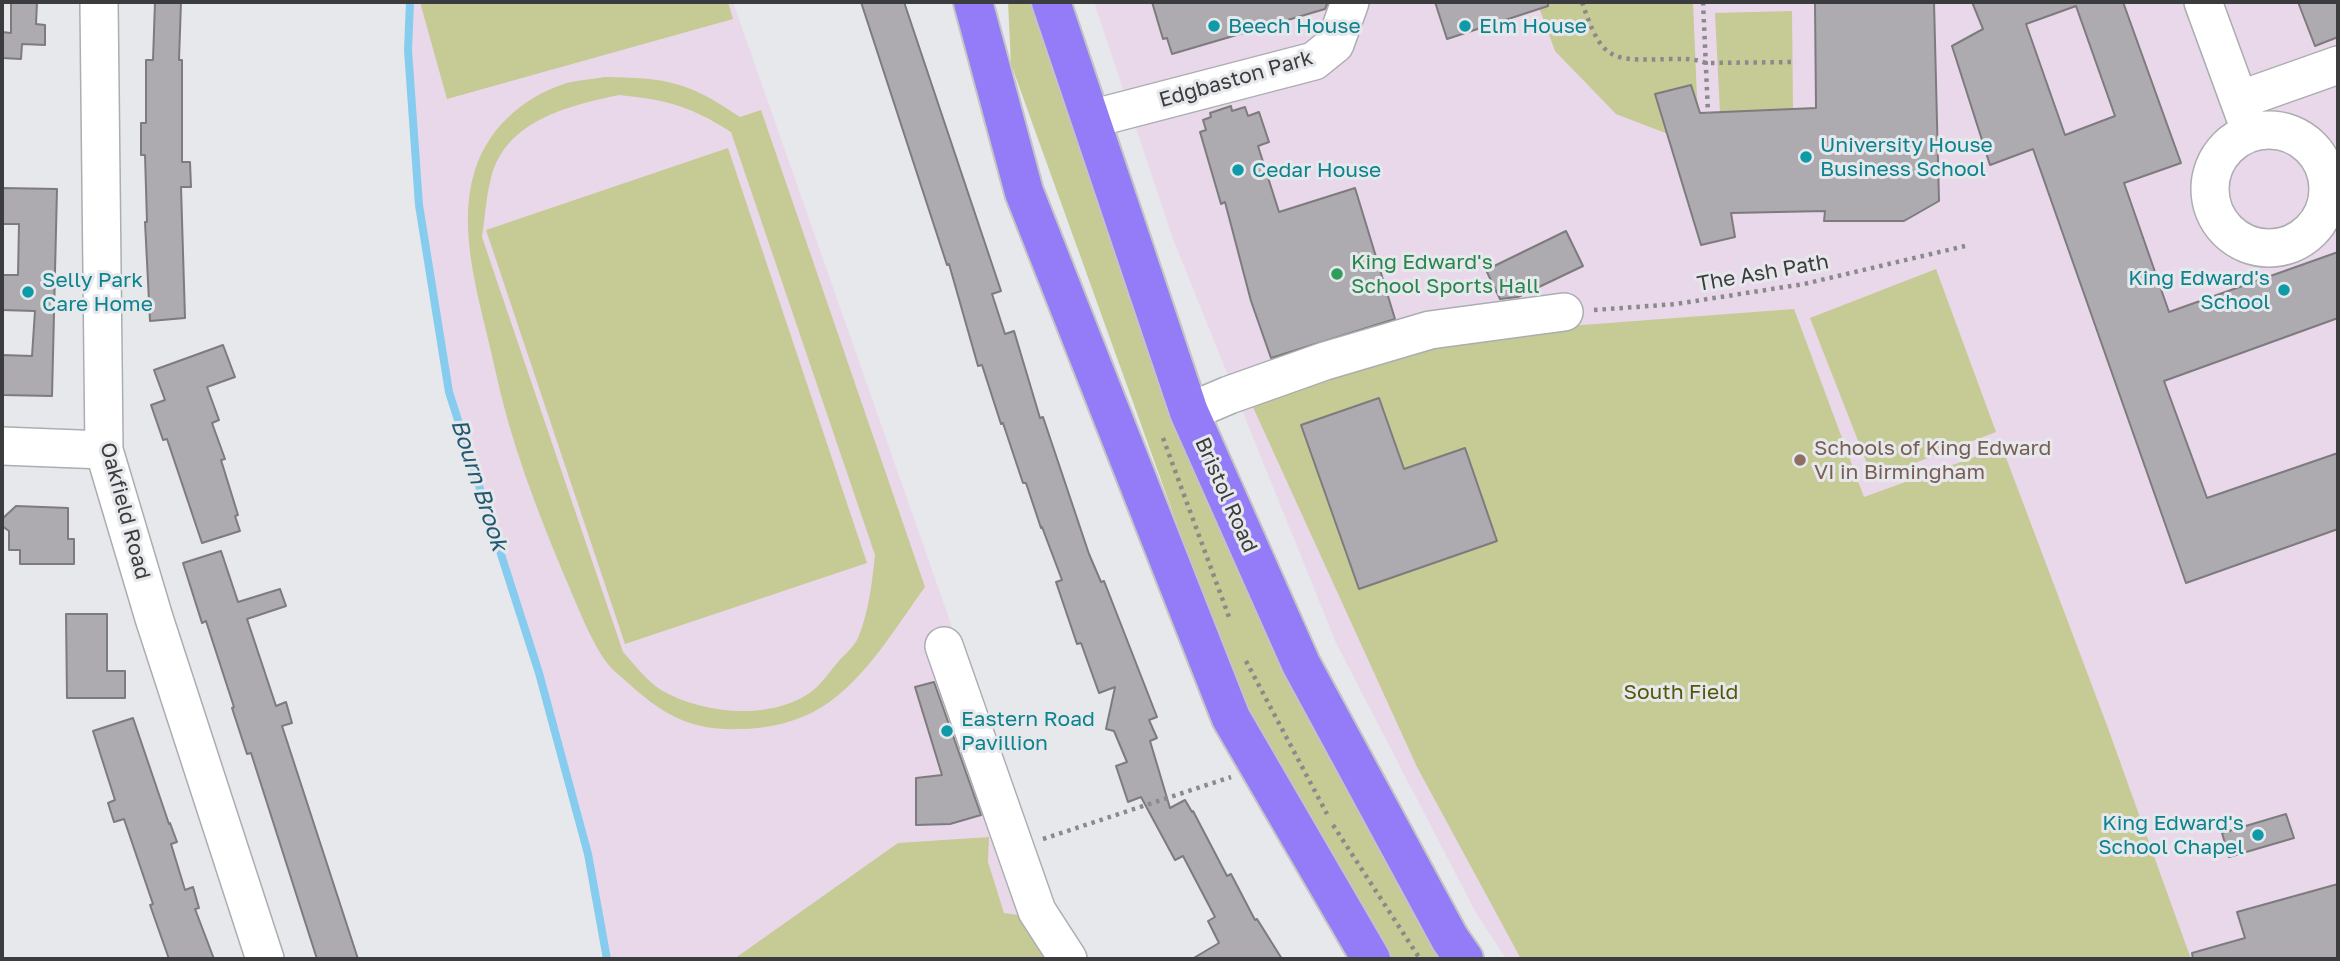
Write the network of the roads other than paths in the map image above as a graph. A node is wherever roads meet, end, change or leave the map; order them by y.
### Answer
1 (99, 2) edge
2 (973, 2) edge
3 (995, 2) edge
4 (1051, 2) edge
5 (1350, 2) edge
6 (2203, 2) edge
7 (2338, 65) edge
8 (998, 93) junction
9 (1091, 119) junction
10 (1564, 312) road end
11 (1189, 412) junction
12 (2, 446) edge
13 (104, 450) junction
14 (944, 646) dead end
15 (265, 959) edge
16 (1068, 959) edge
17 (1371, 959) edge
18 (1465, 959) edge

1 - 13 street, Oakfield Road
2 - 8 highway
3 - 8 highway
4 - 9 highway, Bristol Road
5 - 9 street, Edgbaston Park
6 - 7 street
8 - 17 highway
9 - 11 highway, Bristol Road
10 - 11 street
11 - 18 highway, Bristol Road
12 - 13 street
13 - 15 street, Oakfield Road
14 - 16 street

